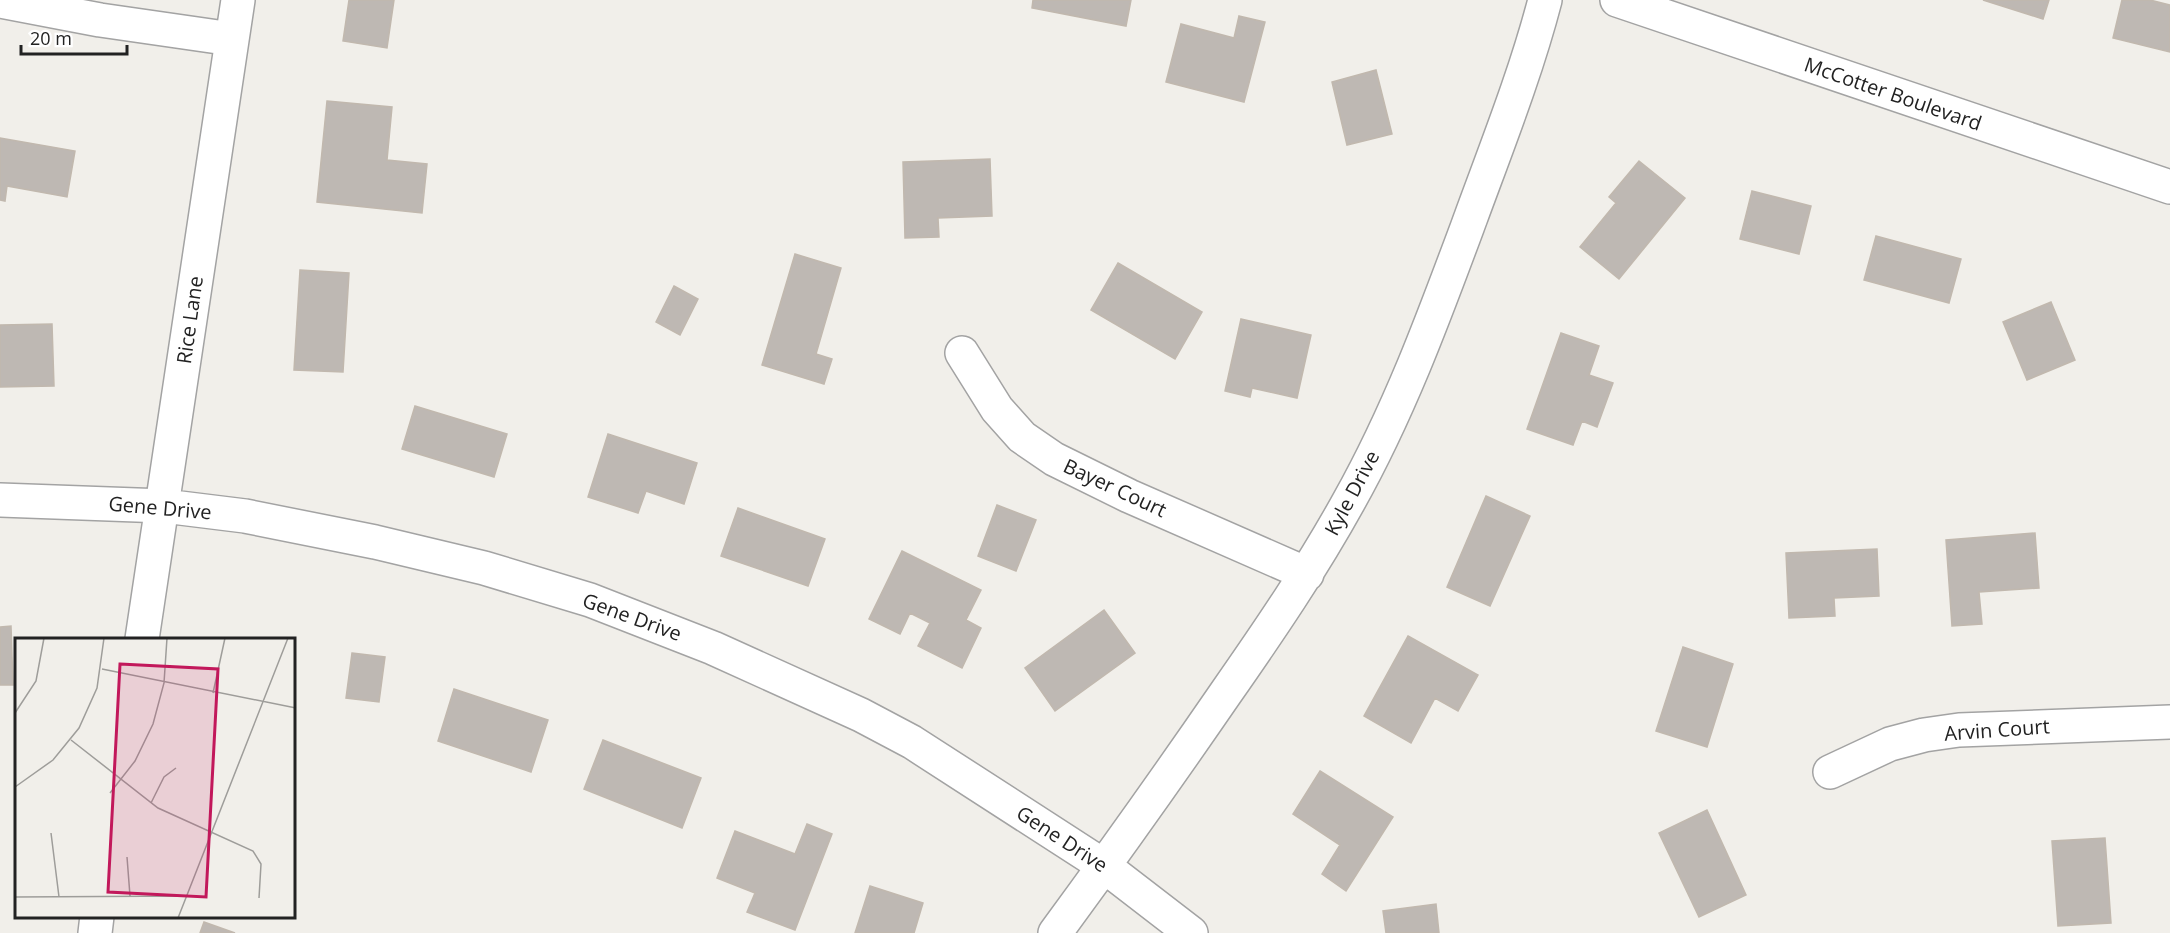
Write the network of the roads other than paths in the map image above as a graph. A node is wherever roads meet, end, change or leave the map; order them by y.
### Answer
1 (238, 0) edge
2 (1545, 0) edge
3 (1617, 0) edge
4 (0, 1) edge
5 (232, 39) junction
6 (2170, 187) edge
7 (962, 353) dead end
8 (0, 500) edge
9 (164, 506) junction
10 (1306, 574) junction
11 (142, 638) edge
12 (2170, 722) edge
13 (1830, 772) dead end
14 (1104, 866) junction
15 (97, 918) edge
16 (95, 933) edge
17 (1055, 933) edge
18 (1191, 933) edge

1 - 5 street, Rice Lane
2 - 10 street, Kyle Drive
3 - 6 street, McCotter Boulevard
4 - 5 street
5 - 9 street, Rice Lane
7 - 10 street, Bayer Court
8 - 9 street, Gene Drive
9 - 11 street, Rice Lane
9 - 14 street, Gene Drive
10 - 14 street, Kyle Drive
12 - 13 street, Arvin Court
14 - 17 street, Kyle Drive
14 - 18 street, Gene Drive
15 - 16 street

